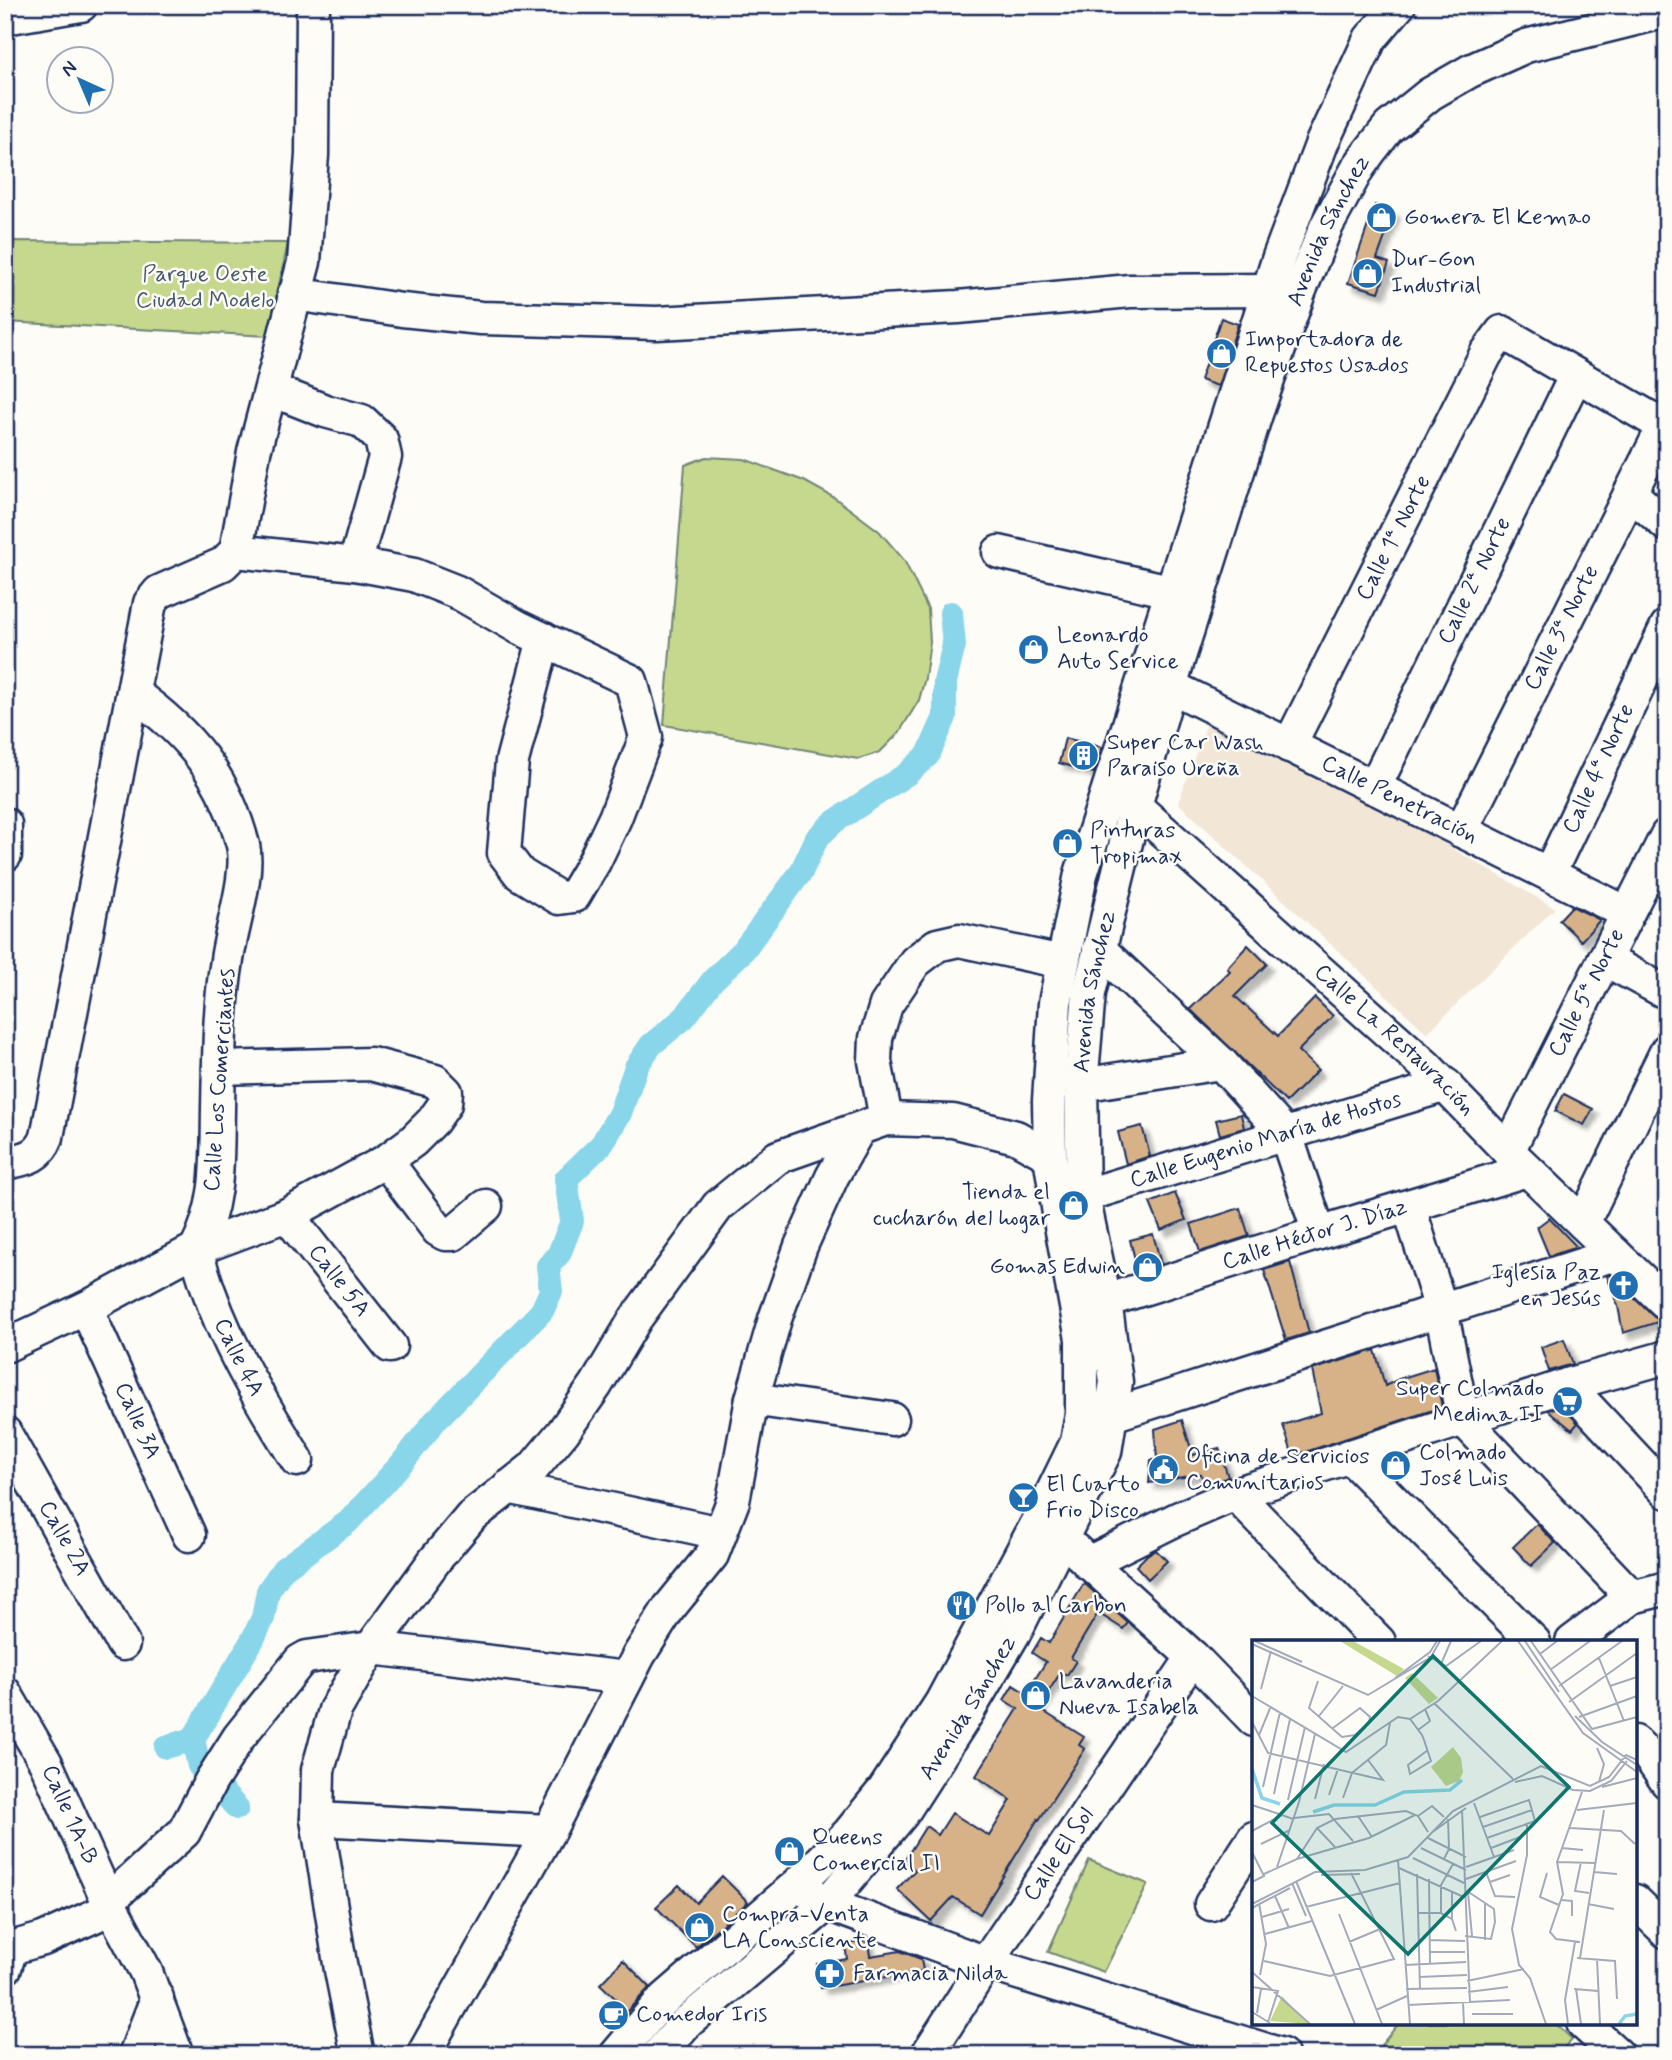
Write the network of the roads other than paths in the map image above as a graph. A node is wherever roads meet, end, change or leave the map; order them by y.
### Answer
1 (81, 5) edge
2 (313, 5) edge
3 (1399, 5) edge
4 (1667, 11) edge
5 (5, 18) edge
6 (1267, 290) junction
7 (294, 294) junction
8 (1576, 375) junction
9 (272, 390) junction
10 (1630, 493) junction
11 (1667, 525) edge
12 (236, 551) junction
13 (999, 552) dead end
14 (355, 564) junction
15 (1170, 591) junction
16 (1667, 626) edge
17 (544, 639) junction
18 (1170, 687) junction
19 (133, 693) junction
20 (1289, 746) junction
21 (1374, 788) junction
22 (1104, 797) junction
23 (1135, 806) junction
24 (5, 824) edge
25 (1461, 831) junction
26 (1667, 835) edge
27 (5, 855) edge
28 (1549, 874) junction
29 (1628, 913) junction
30 (1099, 949) junction
31 (1604, 959) junction
32 (1062, 962) junction
33 (1667, 993) edge
34 (1666, 1051) edge
35 (1221, 1063) junction
36 (219, 1068) junction
37 (1081, 1085) junction
38 (1446, 1085) junction
39 (872, 1124) junction
40 (1286, 1135) junction
41 (1051, 1156) junction
42 (386, 1161) junction
43 (1517, 1161) junction
44 (5, 1163) edge
45 (1083, 1196) junction
46 (486, 1206) dead end
47 (1409, 1207) junction
48 (286, 1215) junction
49 (1583, 1223) junction
50 (1319, 1233) junction
51 (195, 1249) junction
52 (1615, 1254) junction
53 (1665, 1298) edge
54 (1105, 1301) junction
55 (86, 1308) junction
56 (1441, 1310) junction
57 (5, 1346) edge
58 (390, 1346) dead end
59 (1667, 1357) edge
60 (1567, 1385) junction
61 (752, 1399) junction
62 (1112, 1415) junction
63 (892, 1419) dead end
64 (1463, 1419) junction
65 (5, 1433) edge
66 (1349, 1456) junction
67 (297, 1461) dead end
68 (508, 1487) junction
69 (1667, 1492) edge
70 (1235, 1494) junction
71 (1050, 1531) junction
72 (720, 1533) junction
73 (189, 1535) dead end
74 (1087, 1563) junction
75 (1667, 1588) edge
76 (1632, 1597) junction
77 (1377, 1640) edge
78 (1533, 1640) edge
79 (1576, 1640) edge
80 (124, 1644) dead end
81 (371, 1648) junction
82 (1193, 1657) junction
83 (627, 1678) junction
84 (5, 1693) edge
85 (1252, 1718) edge
86 (1637, 1744) edge
87 (1667, 1782) edge
88 (317, 1819) junction
89 (549, 1831) junction
90 (1252, 1841) edge
91 (798, 1884) junction
92 (1211, 1903) dead end
93 (1637, 1903) edge
94 (110, 1904) junction
95 (827, 1904) junction
96 (1667, 1932) edge
97 (7, 1955) edge
98 (986, 1963) junction
99 (156, 1998) junction
100 (1585, 2025) edge
101 (135, 2055) edge
102 (177, 2055) edge
103 (358, 2055) edge
104 (424, 2055) edge
105 (616, 2055) edge
106 (658, 2055) edge
107 (927, 2055) edge
108 (1282, 2055) edge
109 (1618, 2055) edge

1 - 5 street
2 - 7 street
3 - 6 street, Avenida Sánchez
4 - 18 street, Avenida Sánchez
6 - 7 street
6 - 15 street, Avenida Sánchez
7 - 9 street
8 - 10 street, Calle 3ª Norte
8 - 20 street, Calle 1ª Norte
8 - 21 street, Calle 2ª Norte
9 - 12 street
9 - 14 street
10 - 11 street
10 - 25 street, Calle 3ª Norte
12 - 14 street
12 - 19 street
13 - 15 street
14 - 17 street
15 - 22 street, Avenida Sánchez
16 - 28 street, Calle 4ª Norte
17 - 17 street
18 - 20 street, Calle Penetración
18 - 23 street, Avenida Sánchez
19 - 36 street, Calle Los Comerciantes
19 - 44 street
20 - 21 street, Calle Penetración
21 - 25 street, Calle Penetración
22 - 23 street, Calle La Restauración
22 - 32 street, Avenida Sánchez
23 - 30 street, Avenida Sánchez
23 - 38 street, Calle La Restauración
24 - 27 street
25 - 28 street, Calle Penetración
26 - 29 street, Calle 5ª Norte
28 - 29 street, Calle Penetración
29 - 31 street, Calle 5ª Norte
30 - 35 street
30 - 37 street, Avenida Sánchez
31 - 33 street
31 - 43 street, Calle 5ª Norte
32 - 39 street
32 - 41 street, Avenida Sánchez
34 - 49 street
35 - 37 street
35 - 40 street
36 - 42 street
36 - 51 street, Calle Los Comerciantes
37 - 45 street, Avenida Sánchez
38 - 40 street, Calle Eugenio María de Hostos
38 - 43 street, Calle La Restauración
39 - 41 street
39 - 61 street
39 - 68 street
40 - 45 street, Calle Eugenio María de Hostos
40 - 50 street
41 - 71 street, Avenida Sánchez
42 - 46 street
42 - 48 street
43 - 47 street, Calle Héctor J. Díaz
43 - 49 street, Calle La Restauración
45 - 54 street, Avenida Sánchez
47 - 50 street, Calle Héctor J. Díaz
47 - 56 street
48 - 51 street
48 - 58 street, Calle 5A
49 - 52 street, Calle La Restauración
50 - 54 street, Calle Héctor J. Díaz
51 - 55 street
51 - 67 street, Calle 4A
52 - 53 street, Calle La Restauración
52 - 56 street
54 - 62 street, Avenida Sánchez
55 - 57 street
55 - 73 street, Calle 3A
56 - 62 street
56 - 64 street
59 - 60 street
60 - 64 street
60 - 69 street
61 - 63 street
61 - 72 street
62 - 71 street, Avenida Sánchez
64 - 66 street
64 - 76 street
65 - 80 street, Calle 2A
66 - 70 street
66 - 78 street
68 - 72 street
68 - 81 street
70 - 74 street
70 - 77 street
71 - 74 street
71 - 91 street, Avenida Sánchez
71 - 95 street, Avenida Sánchez
72 - 83 street
74 - 82 street
75 - 76 street
76 - 79 street
81 - 83 street
81 - 88 street
81 - 94 street
82 - 85 street
82 - 98 street, Calle El Sol
83 - 89 street
84 - 94 street, Calle 1A-B
86 - 87 street
88 - 89 street
88 - 103 street
89 - 104 street
90 - 92 street
91 - 95 street
91 - 105 street, Avenida Sánchez
93 - 96 street
94 - 97 street
94 - 99 street, Calle 1A-B
95 - 98 street
95 - 106 street, Avenida Sánchez
98 - 107 street, Calle El Sol
98 - 108 street
99 - 101 street
99 - 102 street, Calle 1A-B
100 - 109 street

